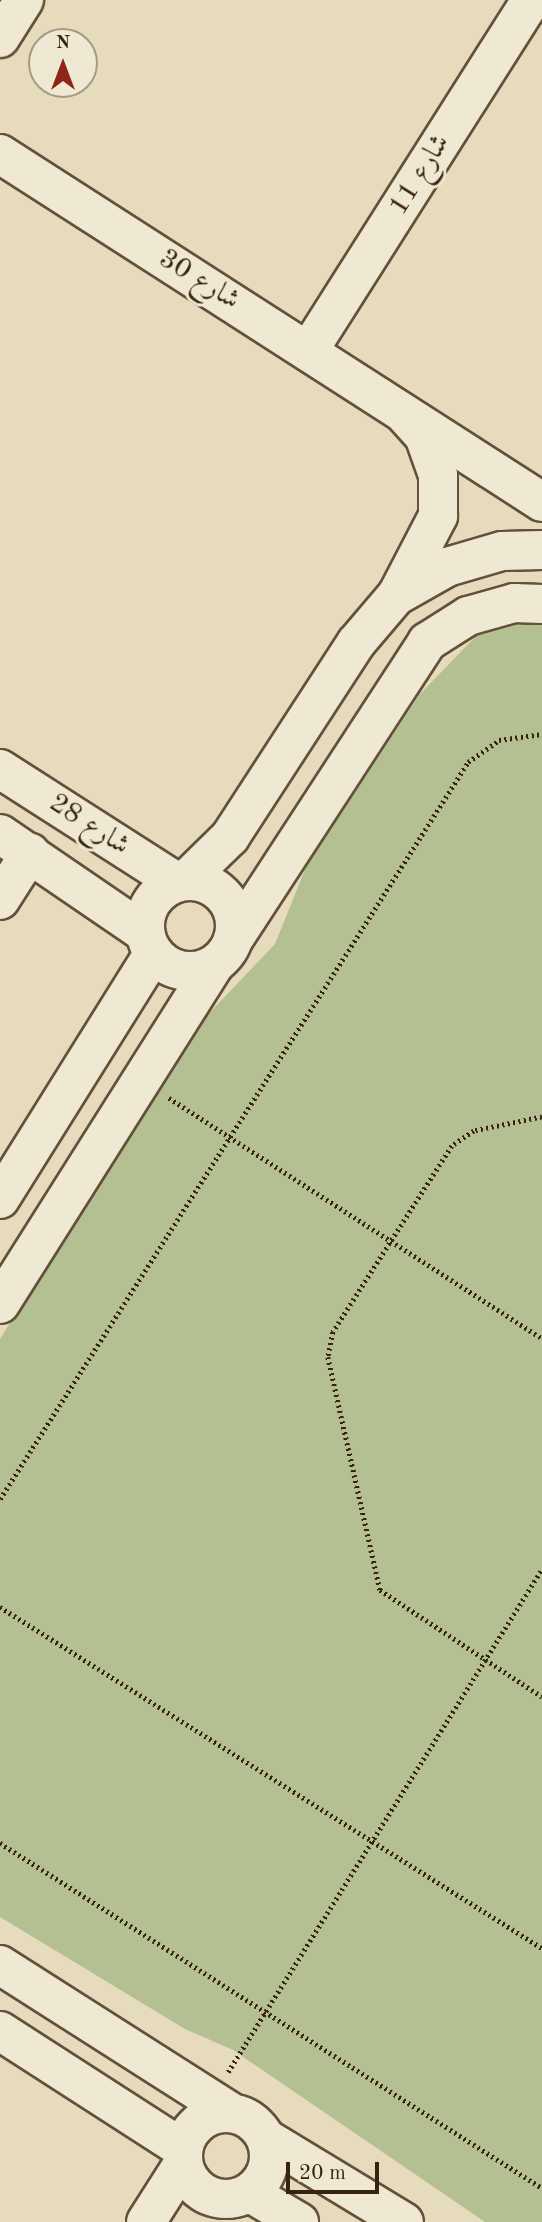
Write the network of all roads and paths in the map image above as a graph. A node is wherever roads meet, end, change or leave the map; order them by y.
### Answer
1 (24, 0) edge
2 (531, 0) edge
3 (0, 38) edge
4 (0, 154) edge
5 (309, 350) junction
6 (398, 407) junction
7 (542, 502) edge
8 (542, 550) edge
9 (396, 596) junction
10 (542, 604) edge
11 (542, 734) edge
12 (0, 769) edge
13 (15, 844) edge
14 (182, 881) junction
15 (0, 900) edge
16 (150, 943) junction
17 (224, 952) junction
18 (142, 1080) junction
19 (542, 1117) edge
20 (228, 1136) junction
21 (0, 1199) edge
22 (392, 1241) junction
23 (0, 1304) edge
24 (542, 1338) edge
25 (0, 1499) edge
26 (542, 1569) edge
27 (0, 1607) edge
28 (484, 1661) junction
29 (542, 1697) edge
30 (372, 1841) junction
31 (0, 1843) edge
32 (542, 1948) edge
33 (0, 1965) edge
34 (265, 2012) junction
35 (0, 2031) edge
36 (222, 2106) junction
37 (267, 2139) junction
38 (183, 2156) junction
39 (542, 2188) edge
40 (236, 2204) edge
41 (146, 2222) edge
42 (299, 2222) edge
43 (404, 2222) edge

1 - 3 street
2 - 5 street, شارع 11
4 - 5 street, شارع 30
5 - 6 street, شارع 30
6 - 7 street, شارع 30
6 - 9 street, شارع 30
8 - 9 street
9 - 14 street
10 - 17 street
11 - 20 path
12 - 14 street, شارع 28
13 - 15 street
13 - 16 street, شارع 28
14 - 16 street
14 - 17 street
16 - 17 street
16 - 21 street
17 - 18 street
18 - 20 path
18 - 23 street
19 - 22 path
20 - 22 path
20 - 25 path
22 - 24 path
22 - 28 path
26 - 28 path
27 - 30 path
28 - 29 path
28 - 30 path
30 - 32 path
30 - 34 path
31 - 34 path
33 - 36 street
34 - 36 path
34 - 39 path
35 - 38 street
36 - 37 street
36 - 38 street
37 - 40 street
37 - 43 street
38 - 40 street
38 - 41 street
40 - 42 street

